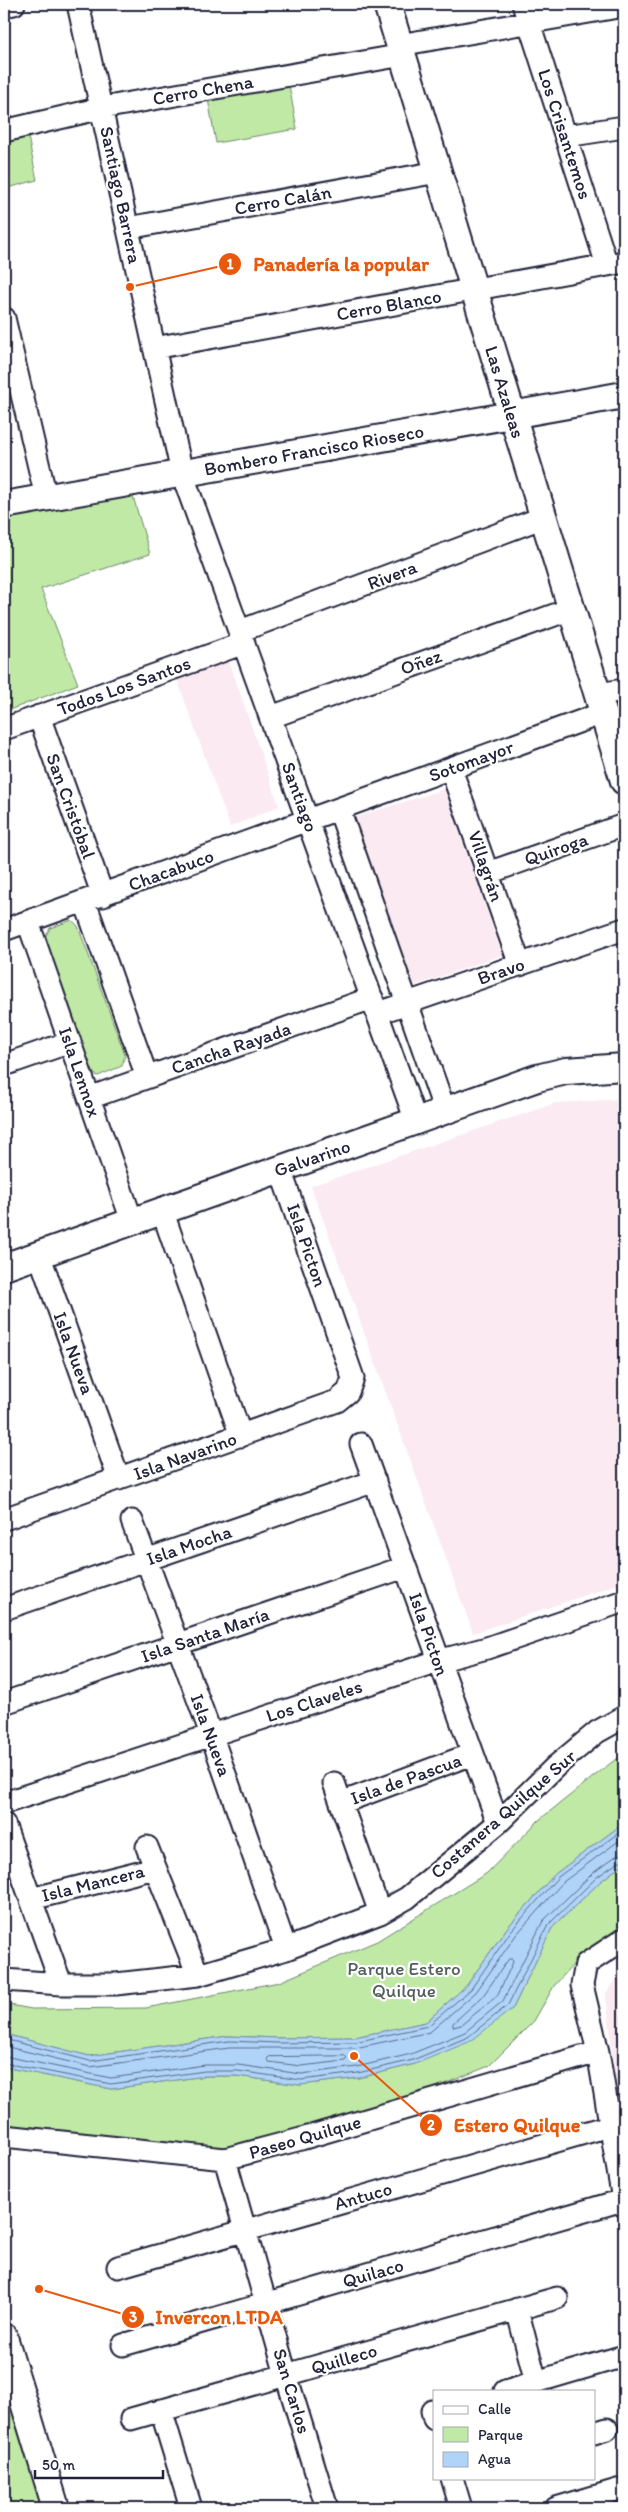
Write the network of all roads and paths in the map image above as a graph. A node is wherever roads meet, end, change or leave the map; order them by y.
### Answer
1 (14, 4) edge
2 (78, 4) edge
3 (386, 4) edge
4 (4, 6) edge
5 (624, 6) edge
6 (526, 13) edge
7 (401, 50) junction
8 (102, 108) junction
9 (624, 127) edge
10 (4, 131) edge
11 (566, 136) junction
12 (438, 172) junction
13 (128, 228) junction
14 (616, 264) edge
15 (474, 290) junction
16 (4, 318) edge
17 (154, 348) junction
18 (624, 396) edge
19 (512, 415) junction
20 (182, 473) junction
21 (46, 497) junction
22 (4, 505) edge
23 (544, 517) junction
24 (571, 609) junction
25 (242, 637) junction
26 (624, 690) edge
27 (601, 704) junction
28 (39, 716) junction
29 (271, 716) junction
30 (4, 729) edge
31 (451, 769) junction
32 (624, 781) edge
33 (339, 809) junction
34 (308, 819) junction
35 (624, 825) edge
36 (488, 873) junction
37 (94, 899) junction
38 (28, 922) junction
39 (624, 929) edge
40 (4, 930) edge
41 (520, 964) junction
42 (407, 1003) junction
43 (375, 1005) junction
44 (70, 1042) junction
45 (4, 1065) edge
46 (624, 1068) edge
47 (147, 1077) junction
48 (89, 1098) junction
49 (445, 1111) junction
50 (416, 1121) junction
51 (280, 1169) junction
52 (162, 1210) junction
53 (132, 1221) junction
54 (39, 1254) junction
55 (5, 1263) edge
56 (354, 1378) joint
57 (241, 1436) junction
58 (361, 1444) dead end
59 (119, 1479) junction
60 (375, 1481) junction
61 (4, 1519) edge
62 (132, 1522) dead end
63 (147, 1559) junction
64 (405, 1567) junction
65 (624, 1601) edge
66 (4, 1609) edge
67 (177, 1644) junction
68 (438, 1661) junction
69 (4, 1703) edge
70 (624, 1717) edge
71 (211, 1734) junction
72 (472, 1754) junction
73 (4, 1803) edge
74 (498, 1823) junction
75 (4, 1824) edge
76 (147, 1848) dead end
77 (155, 1868) junction
78 (30, 1899) junction
79 (380, 1913) junction
80 (624, 1939) edge
81 (286, 1949) junction
82 (198, 1975) junction
83 (4, 1980) edge
84 (61, 1984) junction
85 (598, 2052) junction
86 (609, 2126) junction
87 (4, 2136) edge
88 (225, 2159) junction
89 (624, 2203) edge
90 (244, 2231) junction
91 (118, 2267) dead end
92 (557, 2298) dead end
93 (265, 2304) junction
94 (518, 2309) junction
95 (4, 2337) edge
96 (123, 2345) dead end
97 (624, 2356) edge
98 (286, 2375) junction
99 (536, 2382) junction
100 (508, 2390) edge
101 (162, 2410) junction
102 (131, 2419) dead end
103 (453, 2480) edge
104 (624, 2488) edge
105 (56, 2508) edge
106 (191, 2508) edge
107 (327, 2508) edge
108 (461, 2508) edge
109 (556, 2508) edge

1 - 4 street
2 - 8 street, Santiago Barrera
3 - 7 main road, Las Azaleas
5 - 6 street, Cerro Chena
6 - 7 street, Cerro Chena
6 - 11 street, Los Crisantemos
7 - 8 street, Cerro Chena
7 - 12 main road, Las Azaleas
8 - 10 street, Cerro Chena
8 - 13 street, Santiago Barrera
9 - 11 street
11 - 14 street, Los Crisantemos
12 - 13 street, Cerro Calán
12 - 15 main road, Las Azaleas
13 - 17 street, Santiago Barrera
14 - 15 street, Cerro Blanco
15 - 17 street, Cerro Blanco
15 - 19 main road, Las Azaleas
16 - 21 street
17 - 20 street, Santiago Barrera
18 - 19 main road, Bombero Francisco Rioseco
19 - 20 main road, Bombero Francisco Rioseco
19 - 23 main road, Las Azaleas
20 - 21 main road, Bombero Francisco Rioseco
20 - 25 street, Santiago
21 - 22 main road, Bombero Francisco Rioseco
23 - 24 main road, Las Azaleas
23 - 25 street, Rivera
24 - 27 main road, Las Azaleas
24 - 29 street, Oñez
25 - 28 street, Todos Los Santos
25 - 29 street, Santiago
26 - 27 street, Sotomayor
27 - 31 street, Sotomayor
27 - 32 main road, Las Azaleas
28 - 30 street, Todos Los Santos
28 - 37 street, San Cristóbal
29 - 34 street, Santiago
31 - 33 street, Sotomayor
31 - 36 street, Villagrán
33 - 34 street, Chacabuco
33 - 42 street, Santiago
34 - 37 street, Chacabuco
34 - 43 street, Santiago
35 - 36 street, Quiroga
36 - 41 street, Villagrán
37 - 38 street, Chacabuco
37 - 47 street, San Cristóbal
38 - 40 street, Chacabuco
38 - 44 street, Isla Lennox
39 - 41 street, Bravo
41 - 42 street, Bravo
42 - 43 street, Bravo
42 - 49 street, Santiago
43 - 47 street, Cancha Rayada
43 - 50 street, Santiago
44 - 45 street
44 - 48 street, Isla Lennox
46 - 49 main road, Galvarino
47 - 48 street, Cancha Rayada
48 - 53 street, Isla Lennox
49 - 50 main road, Galvarino
50 - 51 main road, Galvarino
51 - 52 main road, Galvarino
51 - 56 street, Isla Picton
52 - 53 main road, Galvarino
52 - 57 street
53 - 54 main road, Galvarino
54 - 55 main road, Galvarino
54 - 59 street, Isla Nueva
56 - 57 street, Isla Navarino
57 - 59 street, Isla Navarino
58 - 60 street, Isla Picton
59 - 61 street, Isla Navarino
60 - 63 street, Isla Mocha
60 - 64 street, Isla Picton
62 - 63 street, Isla Nueva
63 - 66 street, Isla Mocha
63 - 67 street, Isla Nueva
64 - 67 street, Isla Santa María
64 - 68 street, Isla Picton
65 - 68 street, Los Claveles
67 - 69 street, Isla Santa María
67 - 71 street, Isla Nueva
68 - 71 street, Los Claveles
68 - 72 street, Isla Picton
70 - 74 street, Costanera Quilque Sur
71 - 73 street, Los Claveles
71 - 81 street, Isla Nueva
72 - 74 street, Isla Picton
72 - 79 street, Isla de Pascua
74 - 79 street, Costanera Quilque Sur
75 - 78 street
76 - 77 street, Isla Mancera
77 - 78 street, Isla Mancera
77 - 82 street, Isla Mancera
78 - 84 street
79 - 81 street, Costanera Quilque Sur
80 - 85 street
81 - 82 street, Costanera Quilque Sur
82 - 84 street, Costanera Quilque Sur
83 - 84 street, Costanera Quilque Sur
85 - 86 street
85 - 88 street, Paseo Quilque
86 - 89 street
86 - 90 street, Antuco
87 - 88 street, Paseo Quilque
88 - 90 street, San Carlos
89 - 93 street, Quilaco
90 - 91 street, Antuco
90 - 93 street, San Carlos
92 - 94 street, Quilleco
93 - 96 street, Quilaco
93 - 98 street, San Carlos
94 - 98 street, Quilleco
94 - 99 street
95 - 105 main road
97 - 99 street
98 - 101 street, Quilleco
98 - 107 street, San Carlos
99 - 100 street
101 - 102 street, Quilleco
101 - 106 street
103 - 108 street
104 - 109 street

